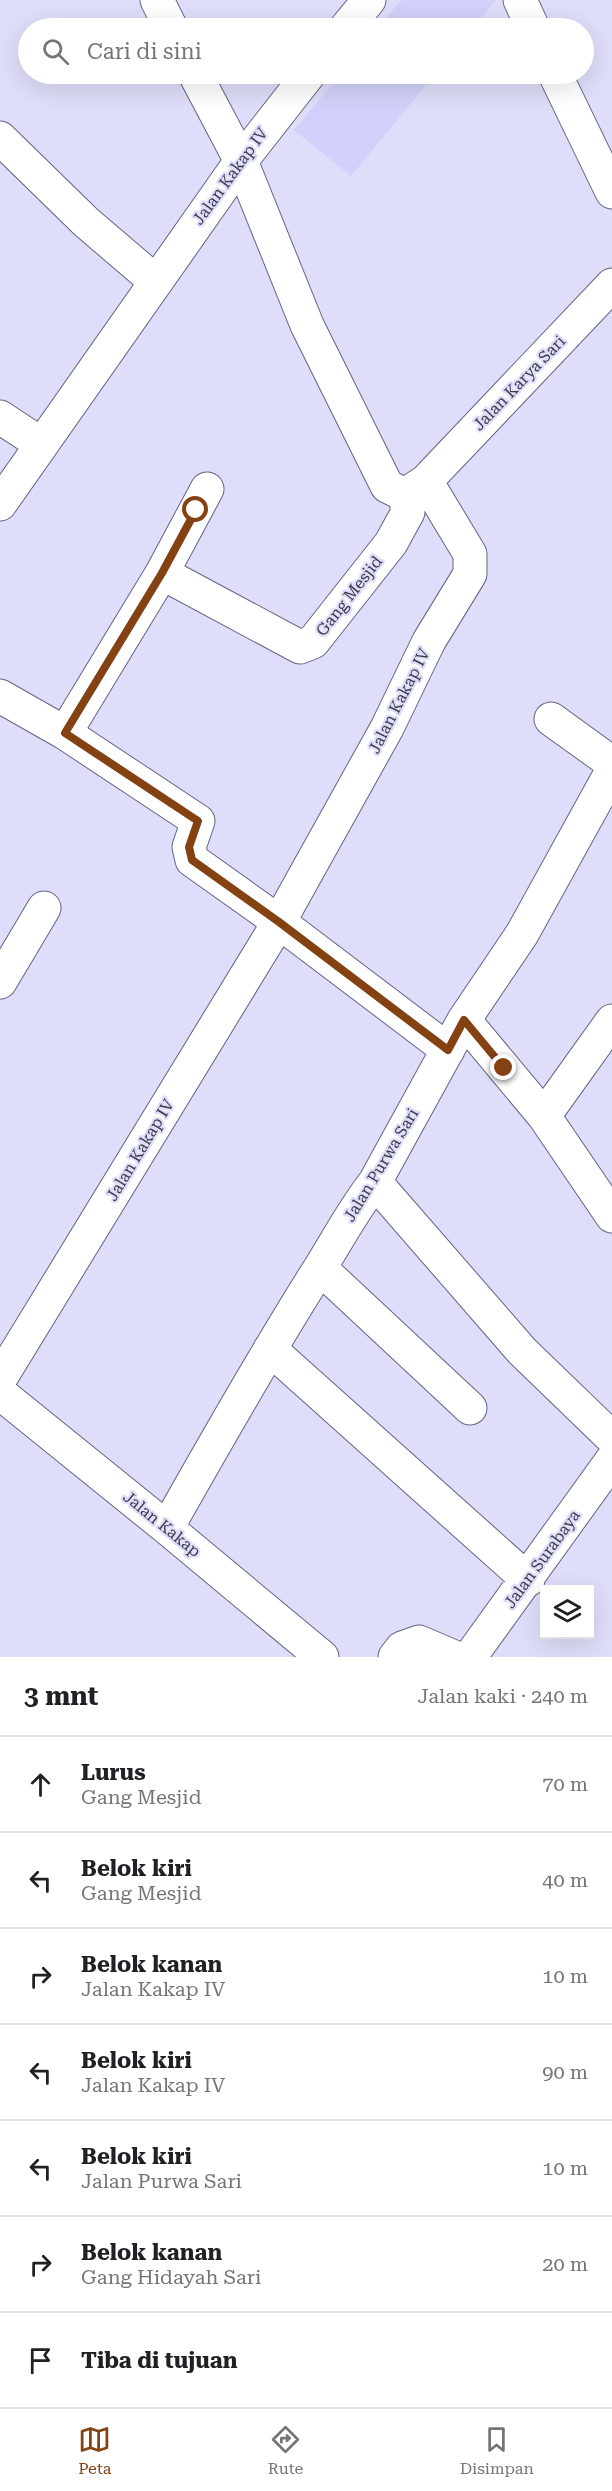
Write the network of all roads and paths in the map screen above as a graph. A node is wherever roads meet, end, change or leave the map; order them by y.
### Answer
1 (369, 0) edge
2 (520, 0) edge
3 (354, 18) edge
4 (528, 18) edge
5 (200, 84) edge
6 (301, 84) edge
7 (560, 84) edge
8 (0, 138) edge
9 (241, 161) junction
10 (612, 192) edge
11 (155, 281) junction
12 (612, 285) edge
13 (0, 417) edge
14 (41, 444) junction
15 (416, 488) junction
16 (207, 489) dead end
17 (0, 504) edge
18 (162, 573) junction
19 (0, 696) edge
20 (551, 719) dead end
21 (65, 733) junction
22 (612, 763) edge
23 (612, 771) edge
24 (44, 908) dead end
25 (279, 922) junction
26 (0, 982) edge
27 (464, 1020) junction
28 (612, 1021) edge
29 (448, 1050) junction
30 (544, 1116) junction
31 (375, 1182) junction
32 (612, 1216) edge
33 (320, 1268) junction
34 (270, 1349) junction
35 (0, 1379) edge
36 (0, 1393) edge
37 (470, 1408) dead end
38 (612, 1438) edge
39 (612, 1460) edge
40 (167, 1528) junction
41 (528, 1580) junction
42 (322, 1657) edge
43 (395, 1657) edge
44 (454, 1657) edge
45 (470, 1657) edge

1 - 3 street
2 - 4 street
5 - 9 street
6 - 9 street, Jalan Kakap IV
7 - 10 street
8 - 11 street
9 - 11 street, Jalan Kakap IV
9 - 15 street
11 - 14 street, Jalan Kakap IV
12 - 15 street, Jalan Karya Sari
13 - 14 street
14 - 17 street, Jalan Kakap IV
15 - 18 street, Gang Mesjid
15 - 25 street, Jalan Kakap IV
16 - 18 street
18 - 21 street
19 - 21 street
20 - 22 street
21 - 25 street
23 - 27 street, Jalan Purwa Sari
24 - 26 street
25 - 29 street
25 - 35 street, Jalan Kakap IV
27 - 29 street, Jalan Purwa Sari
27 - 30 street
28 - 30 street
29 - 31 street, Jalan Purwa Sari
30 - 32 street
31 - 33 street, Jalan Purwa Sari
31 - 38 street
33 - 34 street, Jalan Purwa Sari
33 - 37 street
34 - 40 street, Jalan Purwa Sari
34 - 41 street
36 - 40 street, Jalan Kakap
39 - 41 street, Jalan Surabaya
40 - 42 street, Jalan Kakap
41 - 45 street, Jalan Surabaya
43 - 44 street

